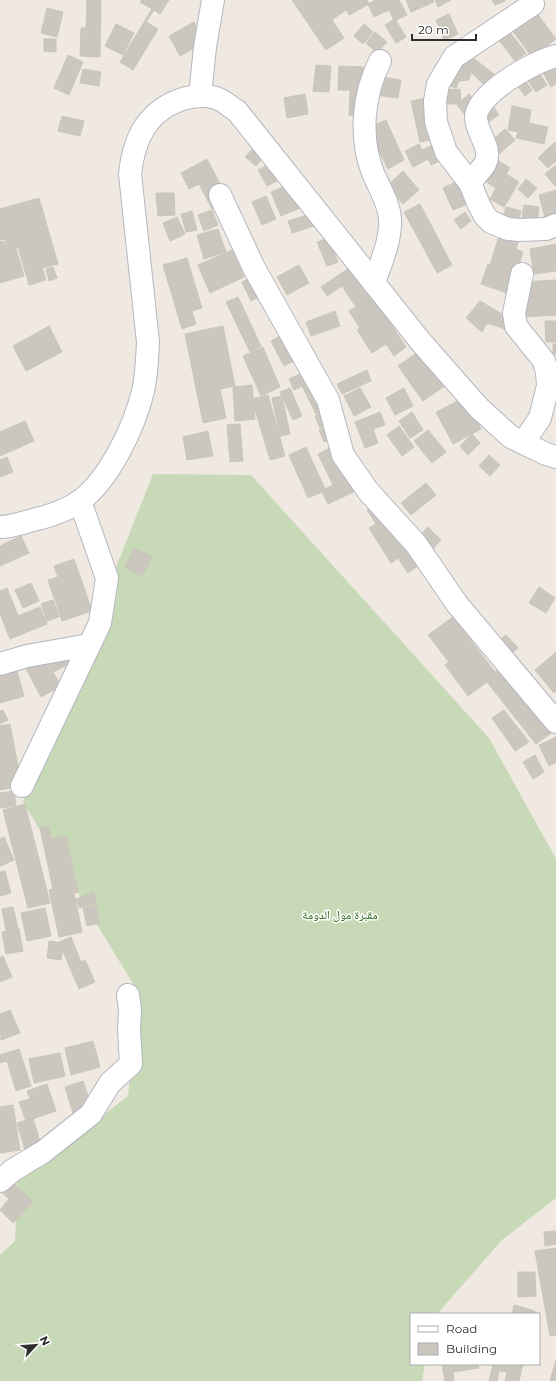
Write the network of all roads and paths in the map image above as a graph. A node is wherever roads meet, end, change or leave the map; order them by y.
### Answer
1 (213, 0) edge
2 (533, 4) dead end
3 (556, 56) edge
4 (380, 61) dead end
5 (200, 96) junction
6 (470, 183) junction
7 (220, 195) dead end
8 (556, 225) edge
9 (522, 274) dead end
10 (374, 283) junction
11 (523, 443) junction
12 (556, 457) edge
13 (80, 501) junction
14 (2, 528) edge
15 (89, 645) junction
16 (0, 664) edge
17 (556, 722) edge
18 (22, 786) dead end
19 (128, 995) dead end
20 (0, 1181) edge

1 - 5 street
2 - 6 street
3 - 6 street
4 - 10 street
5 - 10 street
5 - 13 street
6 - 8 street
7 - 17 street
9 - 11 street
10 - 11 street
11 - 12 street
13 - 14 street
13 - 15 street
15 - 16 street
15 - 18 street
19 - 20 street

